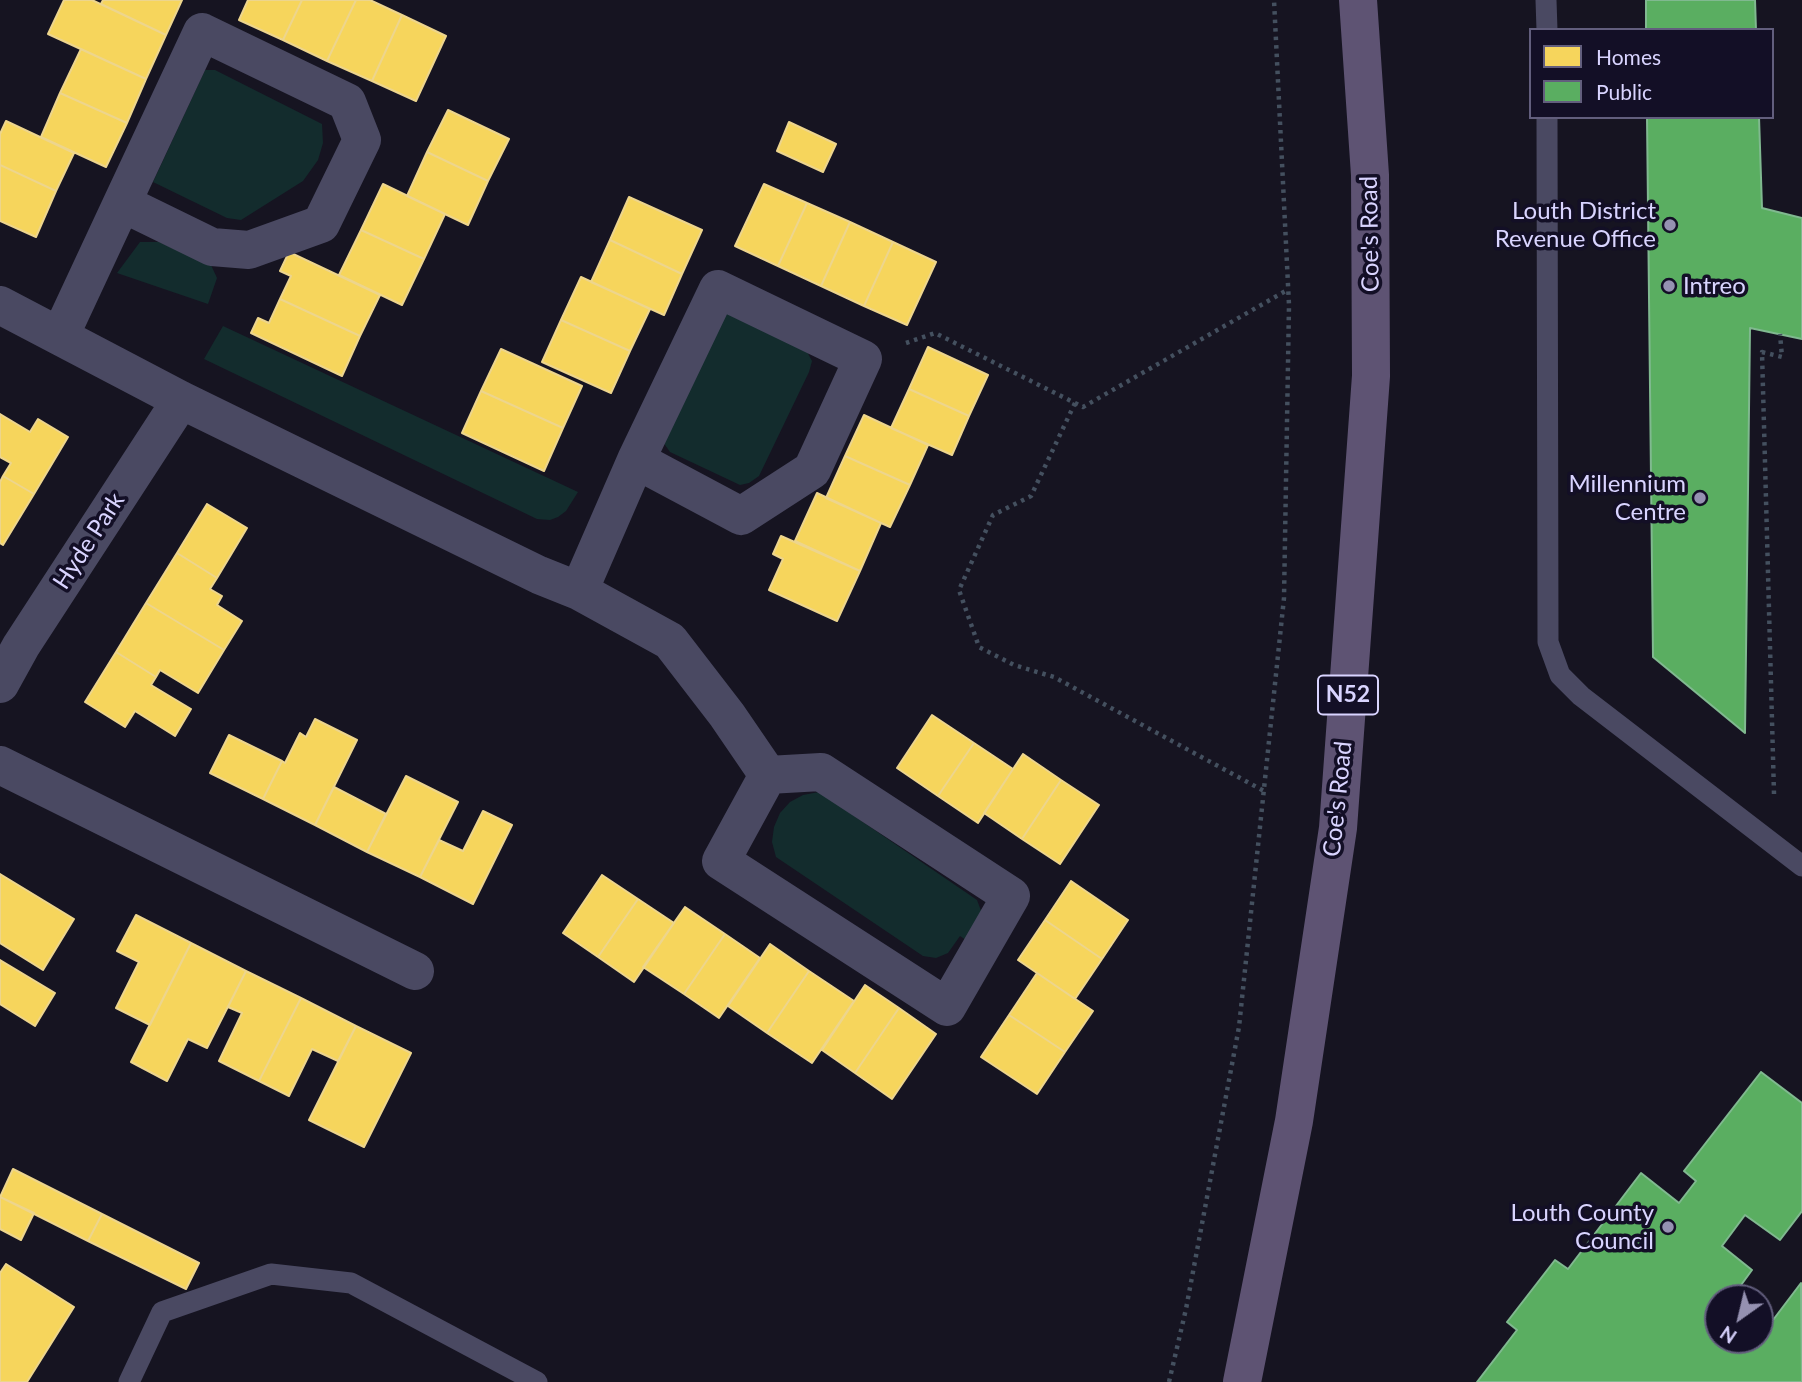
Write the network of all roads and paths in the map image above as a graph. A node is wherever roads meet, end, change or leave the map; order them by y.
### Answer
1 (1274, 0) edge
2 (1358, 0) edge
3 (1546, 0) edge
4 (1546, 28) edge
5 (1547, 119) edge
6 (122, 203) junction
7 (1289, 289) junction
8 (0, 305) edge
9 (1780, 334) dead end
10 (60, 336) junction
11 (863, 359) junction
12 (181, 400) junction
13 (1075, 402) junction
14 (636, 460) junction
15 (579, 591) junction
16 (0, 684) edge
17 (0, 765) edge
18 (768, 775) junction
19 (1264, 791) junction
20 (1783, 802) dead end
21 (1802, 866) edge
22 (415, 971) dead end
23 (129, 1382) edge
24 (537, 1382) edge
25 (1169, 1382) edge
26 (1241, 1382) edge

1 - 7 path
2 - 26 main road, Coe's Road / N52
3 - 4 lane
5 - 21 lane
6 - 6 street
6 - 10 street
7 - 13 path
7 - 19 path
8 - 10 street
9 - 20 path
10 - 12 street
11 - 13 path
11 - 14 street
11 - 14 street
12 - 15 street
12 - 16 street, Hyde Park
13 - 19 path
14 - 15 street
15 - 18 street
17 - 22 street
18 - 18 street
19 - 25 path
23 - 24 lane

